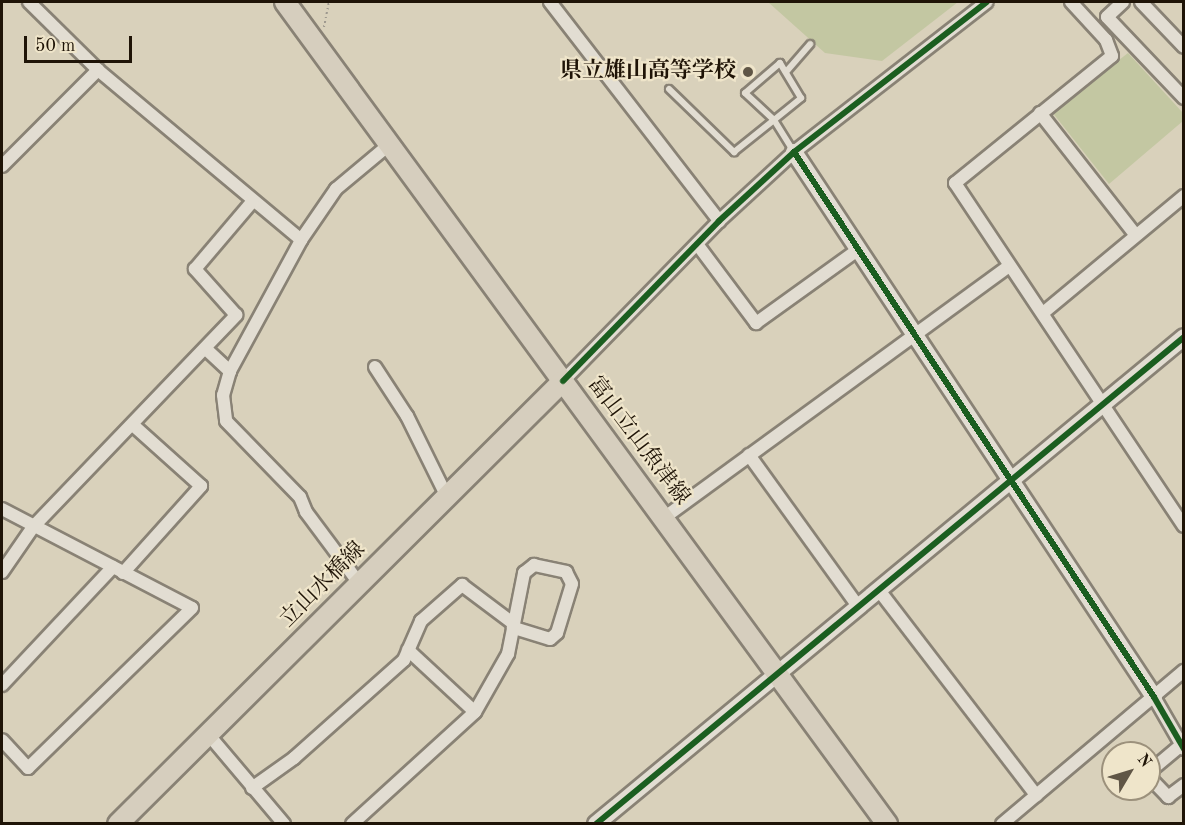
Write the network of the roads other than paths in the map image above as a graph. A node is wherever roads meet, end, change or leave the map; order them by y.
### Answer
1 (29, 2) edge
2 (550, 2) edge
3 (987, 2) edge
4 (1071, 2) edge
5 (1123, 2) edge
6 (1141, 2) edge
7 (294, 5) edge
8 (810, 44) dead end
9 (1184, 47) edge
10 (98, 70) junction
11 (786, 72) junction
12 (669, 89) dead end
13 (1184, 98) edge
14 (1040, 113) junction
15 (774, 120) junction
16 (390, 144) junction
17 (794, 152) junction
18 (2, 166) edge
19 (1184, 196) edge
20 (252, 202) junction
21 (719, 221) junction
22 (1135, 234) junction
23 (301, 240) junction
24 (697, 244) junction
25 (859, 249) junction
26 (1009, 266) junction
27 (1042, 313) junction
28 (914, 335) junction
29 (1184, 337) edge
30 (206, 350) junction
31 (375, 367) dead end
32 (230, 371) junction
33 (563, 381) junction
34 (1102, 404) junction
35 (133, 425) junction
36 (749, 455) junction
37 (1010, 478) junction
38 (447, 497) junction
39 (2, 509) edge
40 (1179, 511) edge
41 (665, 517) junction
42 (1184, 526) edge
43 (33, 527) junction
44 (118, 570) junction
45 (2, 572) edge
46 (360, 583) junction
47 (878, 589) junction
48 (858, 606) junction
49 (513, 626) junction
50 (408, 650) junction
51 (1184, 670) edge
52 (778, 671) junction
53 (2, 685) edge
54 (1154, 697) junction
55 (475, 712) junction
56 (208, 734) junction
57 (2, 740) edge
58 (1182, 748) edge
59 (1161, 763) edge
60 (1184, 785) edge
61 (252, 788) junction
62 (1161, 789) edge
63 (1036, 795) junction
64 (118, 824) edge
65 (284, 824) edge
66 (352, 824) edge
67 (596, 824) edge
68 (887, 824) edge
69 (1002, 824) edge

1 - 10 street
2 - 21 street
3 - 17 street
4 - 14 street
5 - 13 street
6 - 9 street
7 - 16 main road, 富山立山魚津線
8 - 11 lane
10 - 18 street
10 - 20 street
11 - 15 lane
11 - 15 lane
12 - 15 lane
14 - 22 street
14 - 26 street
15 - 17 lane
16 - 23 street
16 - 33 main road, 富山立山魚津線
17 - 21 street
17 - 25 street
19 - 22 street
20 - 23 street
20 - 30 street
21 - 24 street
22 - 27 street
23 - 32 street
24 - 25 street
24 - 33 street
25 - 28 street
26 - 27 street
26 - 28 street
27 - 34 street
28 - 36 street
28 - 37 street
29 - 34 street
30 - 32 street
30 - 35 street
31 - 38 street
32 - 46 street
33 - 38 main road, 立山水橋線
33 - 41 main road, 富山立山魚津線
34 - 37 street
34 - 40 street
35 - 43 street
35 - 44 street
36 - 41 street
36 - 48 street
37 - 47 street
37 - 54 street
38 - 46 main road, 立山水橋線
39 - 43 street
40 - 42 street
41 - 52 main road, 富山立山魚津線
43 - 44 street
43 - 45 street
44 - 53 street
44 - 57 street
46 - 56 main road, 立山水橋線
47 - 48 street
47 - 63 street
48 - 52 street
49 - 49 street
49 - 50 street
49 - 55 street
50 - 55 street
50 - 61 street
51 - 54 street
52 - 67 street
52 - 68 main road, 富山立山魚津線
54 - 58 street
54 - 63 street
55 - 66 street
56 - 61 street
56 - 64 main road, 立山水橋線
58 - 59 street
60 - 62 street
61 - 65 street
63 - 69 street

